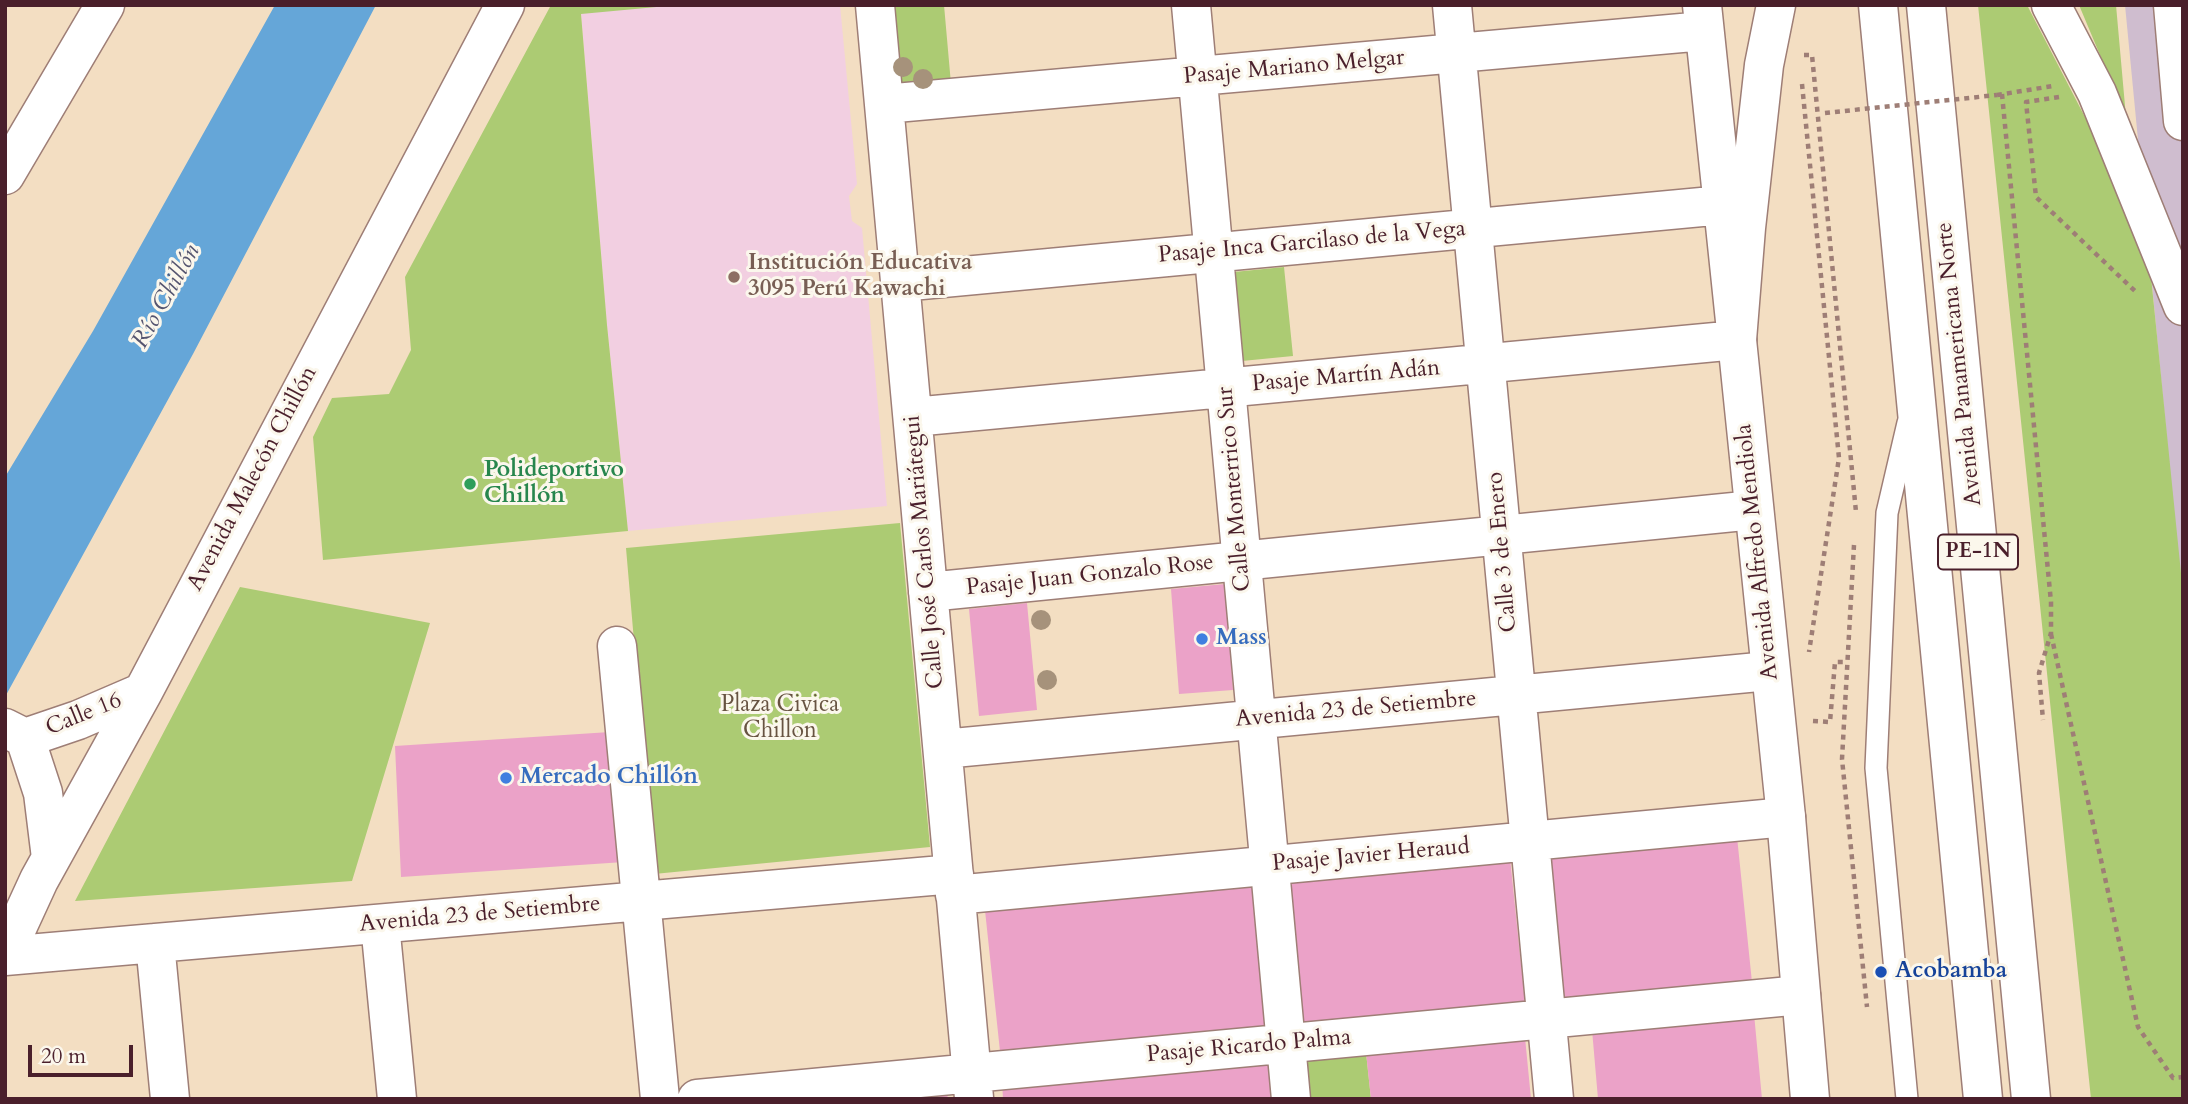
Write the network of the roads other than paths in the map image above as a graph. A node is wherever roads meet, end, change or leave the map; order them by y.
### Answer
1 (505, 5) edge
2 (875, 5) edge
3 (1191, 5) edge
4 (1452, 5) edge
5 (1776, 5) edge
6 (1878, 5) edge
7 (1926, 5) edge
8 (2051, 5) edge
9 (2173, 5) edge
10 (102, 6) edge
11 (1703, 18) edge
12 (1456, 53) junction
13 (1197, 76) junction
14 (884, 104) junction
15 (2183, 121) edge
16 (5, 175) edge
17 (1723, 205) junction
18 (1473, 228) junction
19 (1213, 253) junction
20 (900, 282) junction
21 (2183, 306) edge
22 (1737, 340) junction
23 (1485, 364) junction
24 (1226, 388) junction
25 (1916, 391) junction
26 (913, 417) junction
27 (1754, 510) junction
28 (1501, 535) junction
29 (1242, 561) junction
30 (928, 592) junction
31 (617, 646) dead end
32 (1769, 671) junction
33 (143, 692) junction
34 (1516, 695) junction
35 (1256, 720) junction
36 (16, 733) edge
37 (943, 749) junction
38 (1786, 817) junction
39 (1530, 841) junction
40 (51, 858) junction
41 (1270, 866) junction
42 (955, 885) junction
43 (641, 901) junction
44 (380, 924) junction
45 (155, 943) junction
46 (5, 955) edge
47 (1801, 995) junction
48 (1547, 1020) junction
49 (1286, 1044) junction
50 (973, 1086) edge
51 (170, 1099) edge
52 (397, 1099) edge
53 (660, 1099) edge
54 (697, 1099) edge
55 (1291, 1099) edge
56 (1554, 1099) edge
57 (1810, 1099) edge
58 (1907, 1099) edge
59 (1983, 1099) edge
60 (2031, 1099) edge

1 - 33 main road, Avenida Malecón Chillón
2 - 14 main road, Calle José Carlos Mariátegui
3 - 13 main road, Calle Monterrico Sur
4 - 12 main road, Calle 3 de Enero
5 - 22 main road
6 - 25 main road, Avenida Panamericana Norte / PE-1N
7 - 60 main road, Avenida Panamericana Norte / PE-1N
8 - 21 main road
9 - 15 main road
10 - 16 main road
11 - 12 main road, Pasaje Mariano Melgar
11 - 17 main road, Avenida Alfredo Mendiola
12 - 13 main road, Pasaje Mariano Melgar
12 - 18 main road, Calle 3 de Enero
13 - 14 main road, Pasaje Mariano Melgar
13 - 19 main road, Calle Monterrico Sur
14 - 20 main road, Calle José Carlos Mariátegui
17 - 18 main road, Pasaje Inca Garcilaso de la Vega
17 - 22 main road, Avenida Alfredo Mendiola
18 - 19 main road, Pasaje Inca Garcilaso de la Vega
18 - 23 main road, Calle 3 de Enero
19 - 20 main road, Pasaje Inca Garcilaso de la Vega
19 - 24 main road, Calle Monterrico Sur
20 - 26 main road, Calle José Carlos Mariátegui
22 - 23 main road, Pasaje Martín Adán
22 - 27 main road, Avenida Alfredo Mendiola
23 - 24 main road, Pasaje Martín Adán
23 - 28 main road, Calle 3 de Enero
24 - 26 main road, Pasaje Martín Adán
24 - 29 main road, Calle Monterrico Sur
25 - 58 lane
25 - 59 main road, Avenida Panamericana Norte / PE-1N
26 - 30 main road, Calle José Carlos Mariátegui
27 - 28 main road, Pasaje Juan Gonzalo Rose
27 - 32 main road, Avenida Alfredo Mendiola
28 - 29 main road, Pasaje Juan Gonzalo Rose
28 - 34 main road, Calle 3 de Enero
29 - 30 main road, Pasaje Juan Gonzalo Rose
29 - 35 main road, Calle Monterrico Sur
30 - 37 main road, Calle José Carlos Mariátegui
31 - 43 main road
32 - 34 main road, Avenida 23 de Setiembre
32 - 38 main road, Avenida Alfredo Mendiola
33 - 36 main road, Calle 16
33 - 40 main road, Avenida Malecón Chillón
34 - 35 main road, Avenida 23 de Setiembre
34 - 39 main road, Calle 3 de Enero
35 - 37 main road, Avenida 23 de Setiembre
35 - 41 main road, Calle Monterrico Sur
36 - 40 main road, Calle 16
37 - 42 main road, Calle José Carlos Mariátegui
38 - 39 main road, Pasaje Javier Heraud
38 - 47 main road, Avenida Alfredo Mendiola
39 - 41 main road, Pasaje Javier Heraud
39 - 48 main road, Calle 3 de Enero
40 - 46 main road, Avenida Malecón Chillón
41 - 42 main road, Pasaje Javier Heraud
41 - 49 main road, Calle Monterrico Sur
42 - 43 main road, Avenida 23 de Setiembre
42 - 50 main road, Calle José Carlos Mariátegui
43 - 44 main road, Avenida 23 de Setiembre
43 - 53 main road
44 - 45 main road, Avenida 23 de Setiembre
44 - 52 main road
45 - 46 main road, Avenida 23 de Setiembre
45 - 51 main road
47 - 48 main road, Pasaje Ricardo Palma
47 - 57 main road, Avenida Alfredo Mendiola
48 - 49 main road, Pasaje Ricardo Palma
48 - 56 main road, Calle 3 de Enero
49 - 50 main road, Pasaje Ricardo Palma
49 - 55 main road, Calle Monterrico Sur
50 - 54 main road, Pasaje Ricardo Palma

